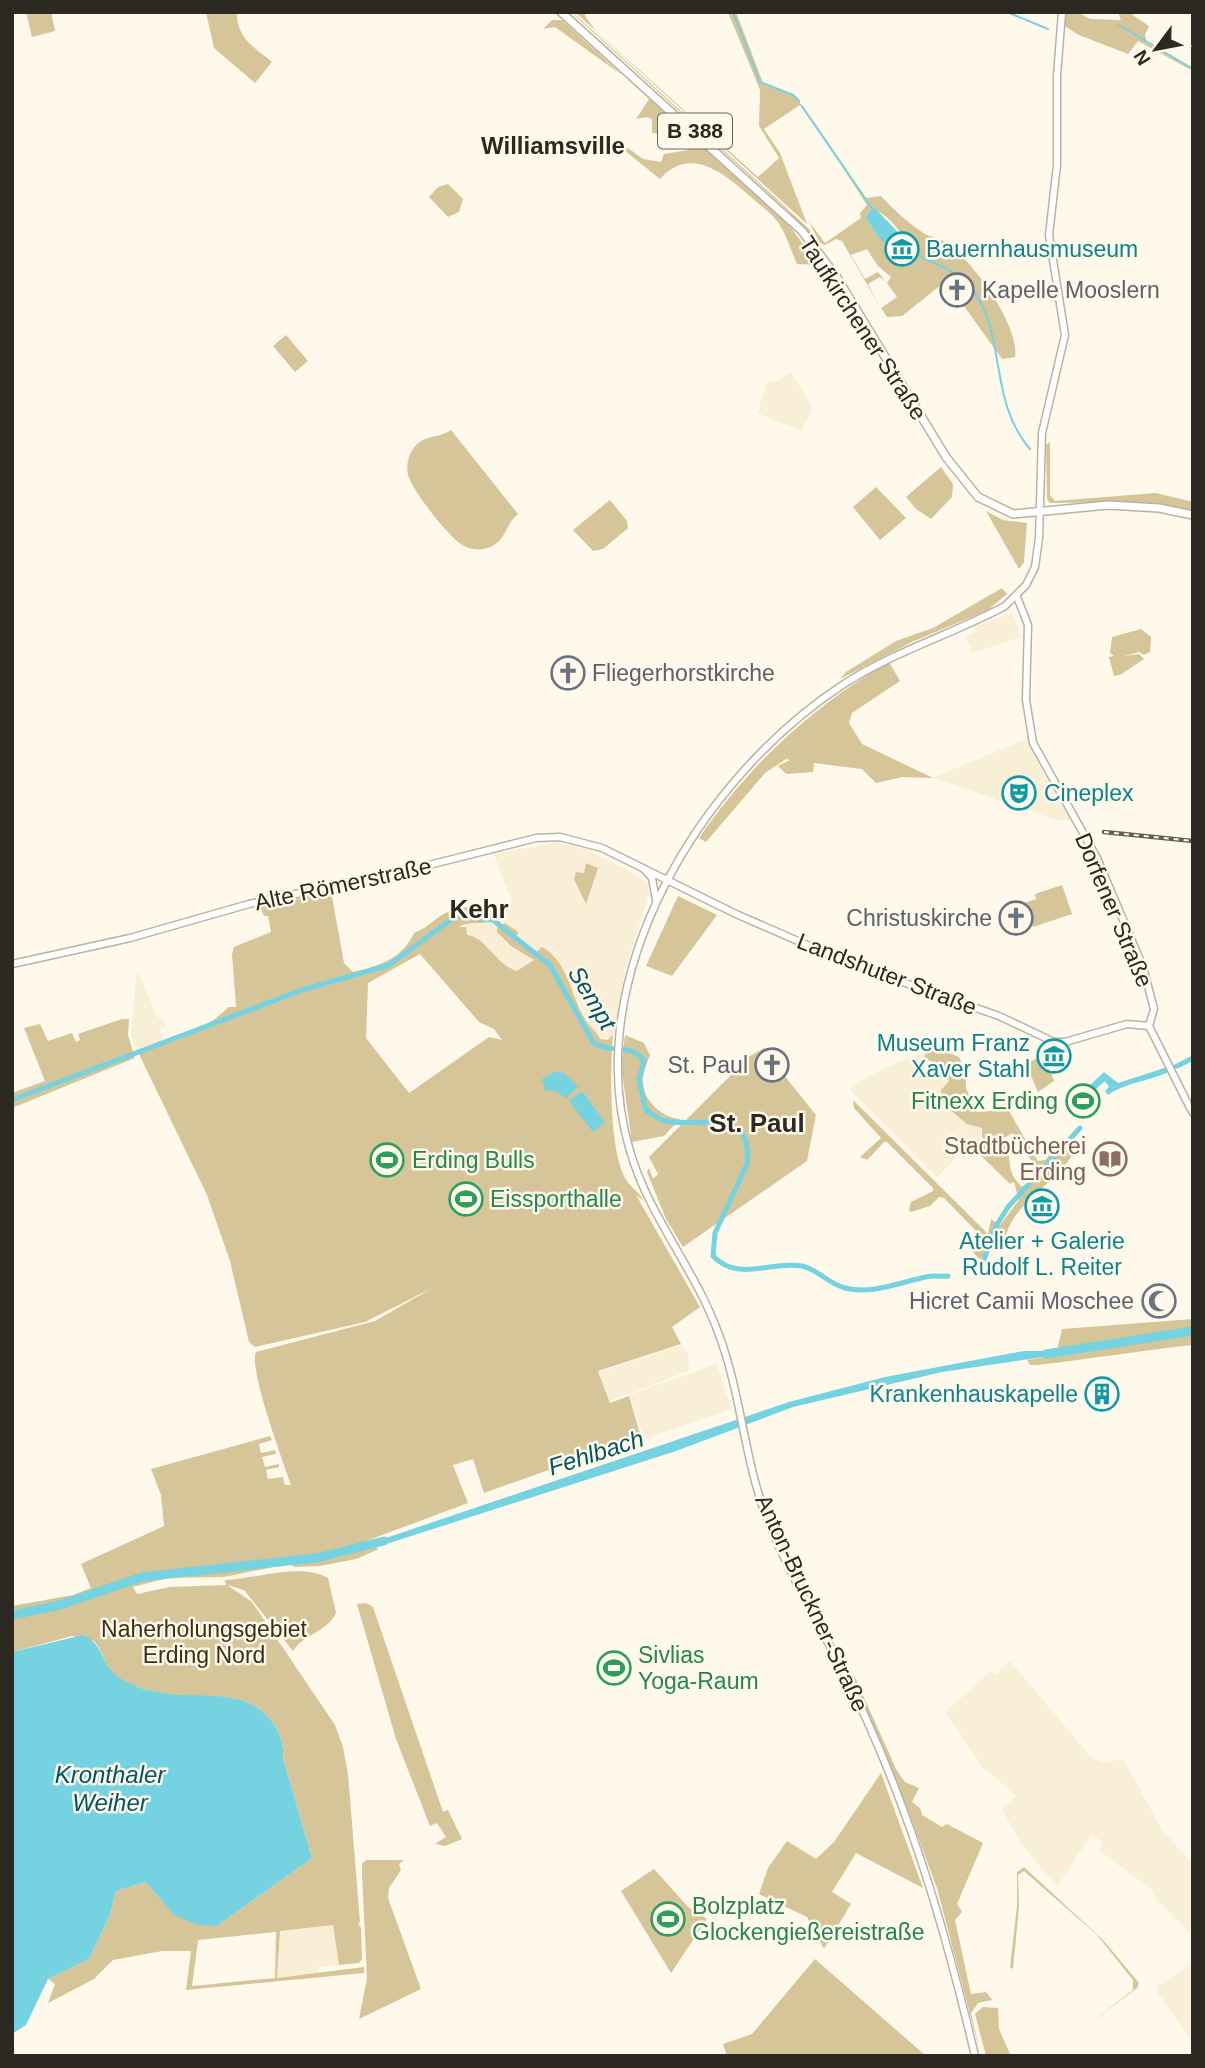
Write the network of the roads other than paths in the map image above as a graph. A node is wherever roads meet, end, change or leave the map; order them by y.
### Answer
1 (561, 12) edge
2 (1062, 12) edge
3 (1040, 511) junction
4 (1193, 515) edge
5 (1017, 597) junction
6 (642, 868) junction
7 (669, 880) junction
8 (656, 901) junction
9 (12, 964) edge
10 (1149, 1026) junction
11 (1190, 1107) edge
12 (975, 2056) edge

1 - 3 main road, Taufkirchener Straße / B 388
2 - 3 main road, Anton-Bruckner-Straße
3 - 4 main road, B 388
3 - 5 main road, Anton-Bruckner-Straße
5 - 7 main road, Anton-Bruckner-Straße
5 - 10 main road, Dorfener Straße
6 - 7 main road, Alte Römerstraße
6 - 8 main road
6 - 9 main road, Alte Römerstraße
7 - 8 main road, Anton-Bruckner-Straße
7 - 10 main road, Landshuter Straße
8 - 12 main road, Anton-Bruckner-Straße
10 - 11 main road

